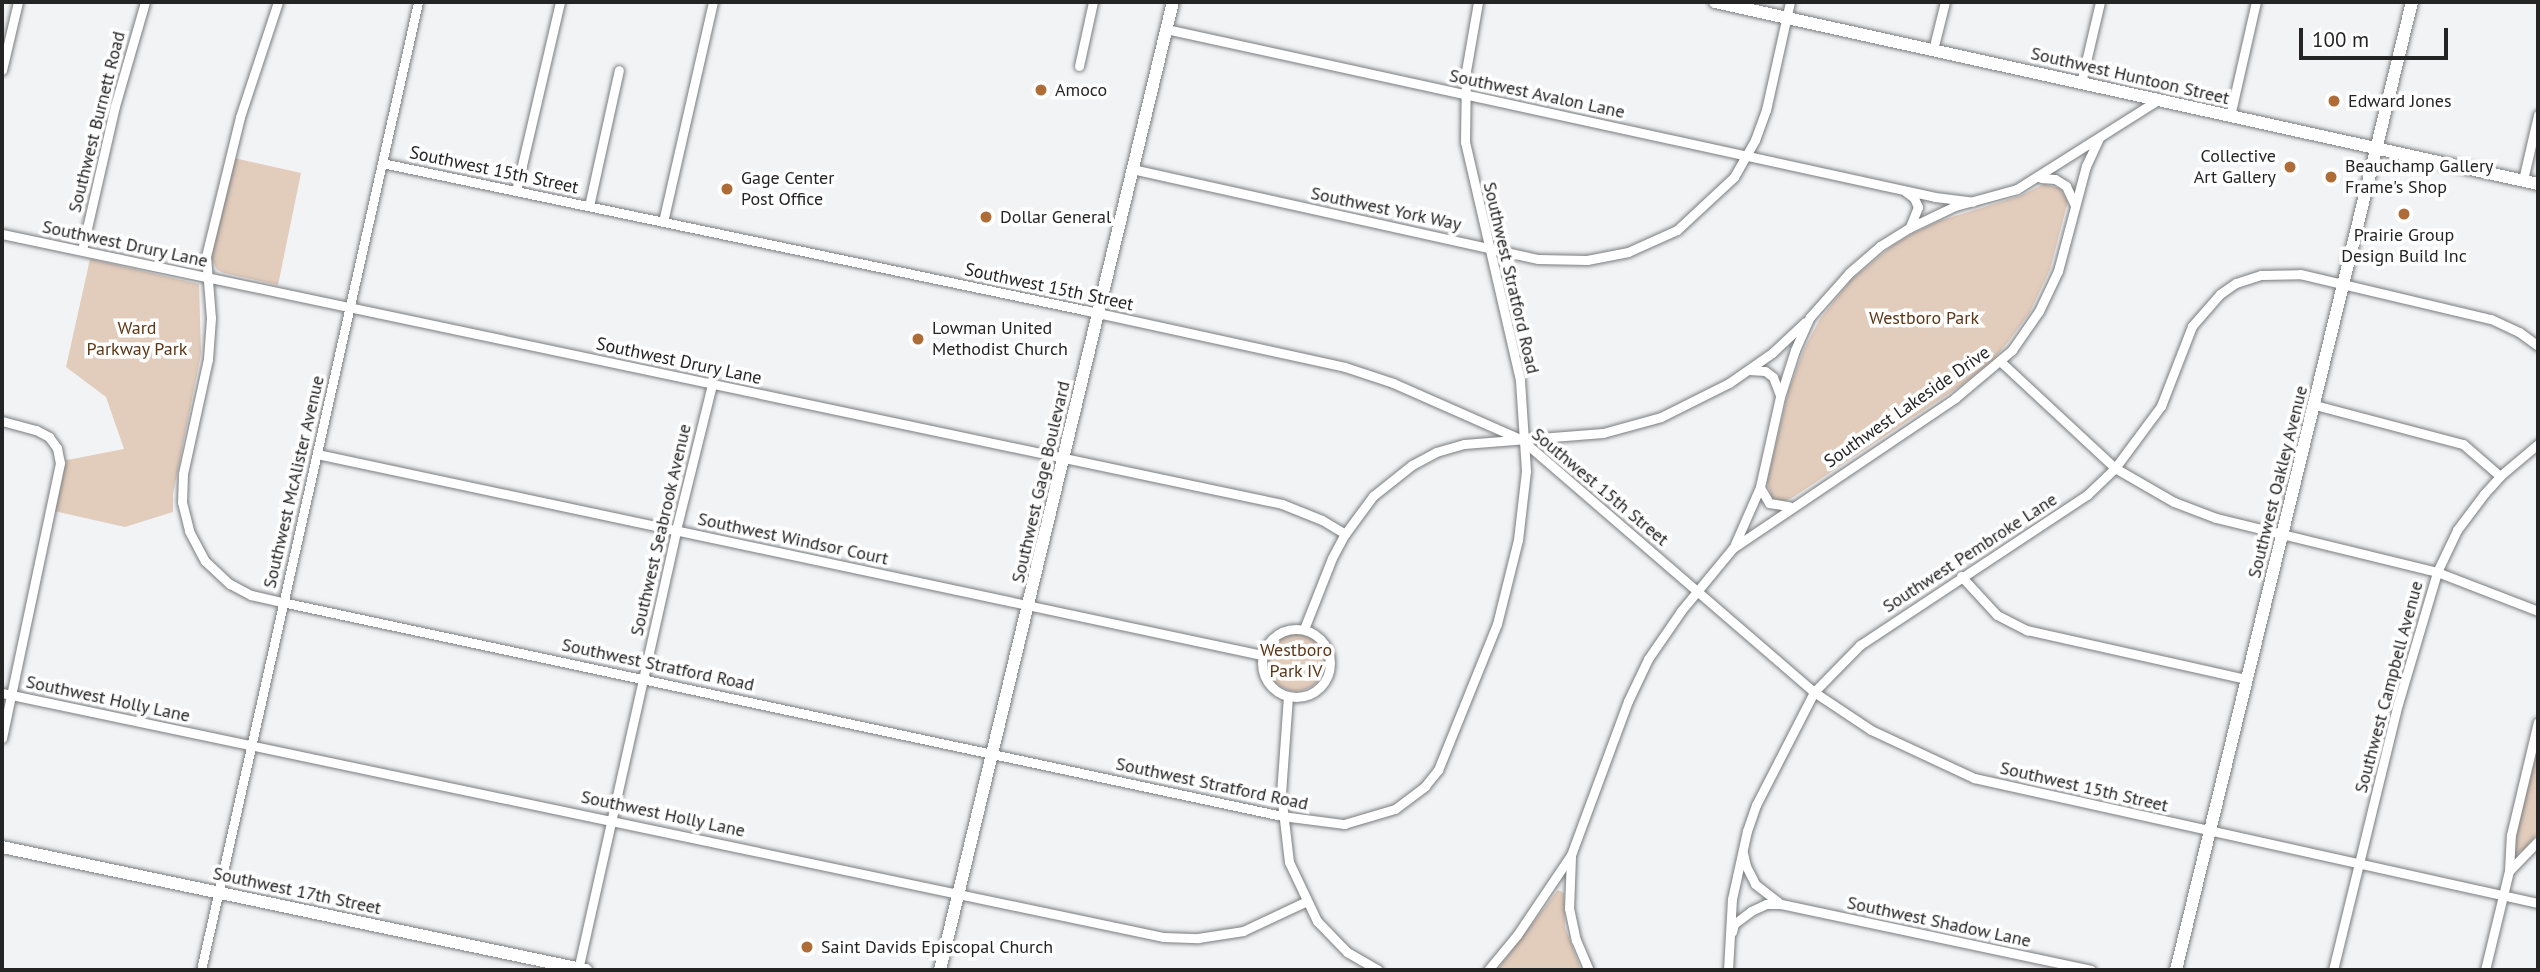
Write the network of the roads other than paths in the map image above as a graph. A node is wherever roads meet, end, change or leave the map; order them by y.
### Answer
1 (18, 2) edge
2 (145, 2) edge
3 (278, 2) edge
4 (418, 2) edge
5 (560, 2) edge
6 (713, 2) edge
7 (1093, 2) edge
8 (1173, 2) edge
9 (1478, 2) edge
10 (1715, 2) edge
11 (1790, 2) edge
12 (1945, 2) edge
13 (2100, 2) edge
14 (2256, 2) edge
15 (2412, 2) edge
16 (1786, 18) junction
17 (1166, 29) junction
18 (1933, 50) junction
19 (1079, 66) dead end
20 (2, 70) edge
21 (619, 70) dead end
22 (2081, 83) junction
23 (1464, 94) junction
24 (2158, 100) junction
25 (2538, 115) edge
26 (2230, 116) junction
27 (2099, 138) junction
28 (2378, 149) junction
29 (1747, 155) junction
30 (382, 163) junction
31 (1132, 169) junction
32 (2038, 178) junction
33 (2523, 180) junction
34 (2538, 184) edge
35 (1902, 189) junction
36 (516, 191) junction
37 (1973, 202) junction
38 (589, 206) junction
39 (2075, 207) junction
40 (663, 222) junction
41 (1909, 228) junction
42 (2, 234) edge
43 (1490, 248) junction
44 (82, 250) junction
45 (208, 278) junction
46 (2344, 283) junction
47 (351, 308) junction
48 (1098, 314) junction
49 (1810, 317) junction
50 (2538, 346) edge
51 (2001, 362) junction
52 (1748, 370) junction
53 (712, 384) junction
54 (1780, 397) junction
55 (2315, 405) junction
56 (2, 421) edge
57 (1522, 440) junction
58 (2538, 444) edge
59 (317, 454) junction
60 (1066, 458) junction
61 (2115, 468) junction
62 (2500, 476) junction
63 (1760, 487) junction
64 (1792, 506) junction
65 (676, 530) junction
66 (2284, 532) junction
67 (1345, 534) junction
68 (1733, 548) junction
69 (2437, 572) junction
70 (1961, 576) junction
71 (1697, 590) junction
72 (282, 602) junction
73 (1029, 606) junction
74 (2538, 611) edge
75 (1304, 629) junction
76 (1262, 655) junction
77 (643, 678) junction
78 (2247, 679) junction
79 (1814, 692) junction
80 (6, 694) edge
81 (1288, 696) junction
82 (2538, 722) edge
83 (2, 738) edge
84 (252, 745) junction
85 (994, 753) junction
86 (1282, 816) junction
87 (610, 819) junction
88 (2210, 831) junction
89 (2538, 841) edge
90 (2, 847) edge
91 (1743, 848) junction
92 (1572, 855) junction
93 (2360, 863) junction
94 (2509, 871) junction
95 (219, 893) junction
96 (959, 893) junction
97 (2503, 895) junction
98 (1305, 902) junction
99 (2538, 903) edge
100 (1781, 904) junction
101 (1728, 942) junction
102 (201, 970) edge
103 (581, 970) edge
104 (940, 970) edge
105 (1378, 970) edge
106 (1488, 970) edge
107 (1589, 970) edge
108 (1728, 970) edge
109 (2091, 970) edge
110 (2176, 970) edge
111 (2333, 970) edge
112 (2485, 970) edge

1 - 20 street
2 - 44 street, Southwest Burnett Road
3 - 45 street, Southwest Stratford Road
4 - 30 street, Southwest McAlister Avenue
5 - 36 street
6 - 40 street
7 - 19 street
8 - 17 main road, Southwest Gage Boulevard
9 - 23 street, Southwest Stratford Road
10 - 16 main road, Southwest Huntoon Street
11 - 16 street, Southwest York Way
12 - 18 street
13 - 22 street
14 - 26 street
15 - 28 main road, Southwest Oakley Avenue
16 - 18 main road, Southwest Huntoon Street
16 - 29 street, Southwest York Way
17 - 23 street, Southwest Avalon Lane
17 - 31 main road, Southwest Gage Boulevard
18 - 22 main road, Southwest Huntoon Street
21 - 38 street
22 - 24 main road, Southwest Huntoon Street
23 - 29 street, Southwest Avalon Lane
23 - 43 street, Southwest Stratford Road
24 - 26 main road, Southwest Huntoon Street
24 - 27 street, Southwest Lakeside Drive
25 - 33 street
26 - 28 main road, Southwest Huntoon Street
27 - 32 street, Southwest Lakeside Drive
27 - 39 street, Southwest Lakeside Drive
28 - 33 main road, Southwest Huntoon Street
28 - 46 main road, Southwest Oakley Avenue
29 - 35 street, Southwest Avalon Lane
29 - 43 street, Southwest York Way
30 - 36 street, Southwest 15th Street
30 - 47 street, Southwest McAlister Avenue
31 - 43 street, Southwest York Way
31 - 48 main road, Southwest Gage Boulevard
32 - 37 street, Southwest Lakeside Drive
32 - 39 street
33 - 34 main road, Southwest Huntoon Street
35 - 37 street, Southwest Avalon Lane
35 - 41 street
36 - 38 street, Southwest 15th Street
37 - 41 street, Southwest Lakeside Drive
38 - 40 street, Southwest 15th Street
39 - 51 street, Southwest Lakeside Drive
40 - 48 street, Southwest 15th Street
41 - 49 street, Southwest Lakeside Drive
42 - 44 street, Southwest Drury Lane
43 - 57 street, Southwest Stratford Road
44 - 45 street, Southwest Drury Lane
45 - 47 street, Southwest Drury Lane
45 - 72 street, Southwest Stratford Road
46 - 50 street, Southwest Pembroke Lane
46 - 55 main road, Southwest Oakley Avenue
46 - 61 street, Southwest Pembroke Lane
47 - 53 street, Southwest Drury Lane
47 - 59 street, Southwest McAlister Avenue
48 - 57 street, Southwest 15th Street
48 - 60 main road, Southwest Gage Boulevard
49 - 52 street
49 - 54 street, Southwest Lakeside Drive
51 - 61 street
51 - 64 street, Southwest Lakeside Drive
52 - 54 street
52 - 57 street
53 - 60 street, Southwest Drury Lane
53 - 65 street, Southwest Seabrook Avenue
54 - 63 street, Southwest Lakeside Drive
55 - 62 street
55 - 66 main road, Southwest Oakley Avenue
56 - 80 street
57 - 67 street
57 - 71 street, Southwest 15th Street
57 - 86 street, Southwest Stratford Road
58 - 62 street, Southwest Campbell Avenue
59 - 65 street, Southwest Windsor Court
59 - 72 street, Southwest McAlister Avenue
60 - 67 street, Southwest Drury Lane
60 - 73 main road, Southwest Gage Boulevard
61 - 66 street
61 - 70 street, Southwest Pembroke Lane
62 - 69 street, Southwest Campbell Avenue
63 - 64 street
63 - 68 street, Southwest Lakeside Drive
64 - 68 street, Southwest Lakeside Drive
65 - 73 street, Southwest Windsor Court
65 - 77 street, Southwest Seabrook Avenue
66 - 69 street
66 - 78 main road, Southwest Oakley Avenue
67 - 75 street
68 - 71 street, Southwest Lakeside Drive
69 - 74 street
69 - 93 street, Southwest Campbell Avenue
70 - 78 street
70 - 79 street, Southwest Pembroke Lane
71 - 79 street, Southwest 15th Street
71 - 92 street, Southwest Lakeside Drive
72 - 77 street, Southwest Stratford Road
72 - 84 street, Southwest McAlister Avenue
73 - 76 street, Southwest Windsor Court
73 - 85 main road, Southwest Gage Boulevard
75 - 76 street
75 - 81 street
76 - 81 street
77 - 85 street, Southwest Stratford Road
77 - 87 street, Southwest Seabrook Avenue
78 - 88 main road, Southwest Oakley Avenue
79 - 88 street, Southwest 15th Street
79 - 91 street, Southwest Pembroke Lane
80 - 83 street
80 - 84 street, Southwest Holly Lane
81 - 86 street
82 - 94 street
84 - 87 street, Southwest Holly Lane
84 - 95 street, Southwest McAlister Avenue
85 - 86 street, Southwest Stratford Road
85 - 96 main road, Southwest Gage Boulevard
86 - 98 street
87 - 96 street, Southwest Holly Lane
87 - 103 street, Southwest Seabrook Avenue
88 - 93 street, Southwest 15th Street
88 - 110 main road, Southwest Oakley Avenue
89 - 94 street
90 - 95 main road, Southwest 17th Street
91 - 100 street, Southwest Shadow Lane
91 - 101 street, Southwest Pembroke Lane
92 - 106 street, Southwest Lakeside Drive
92 - 107 street, Southwest Lakeside Drive
93 - 97 street, Southwest 15th Street
93 - 111 street, Southwest Campbell Avenue
94 - 97 street
95 - 102 street, Southwest McAlister Avenue
95 - 103 main road, Southwest 17th Street
96 - 98 street, Southwest Holly Lane
96 - 104 main road, Southwest Gage Boulevard
97 - 99 street, Southwest 15th Street
97 - 112 street
98 - 105 street
100 - 101 street, Southwest Shadow Lane
100 - 109 street, Southwest Shadow Lane
101 - 108 street, Southwest Pembroke Lane

